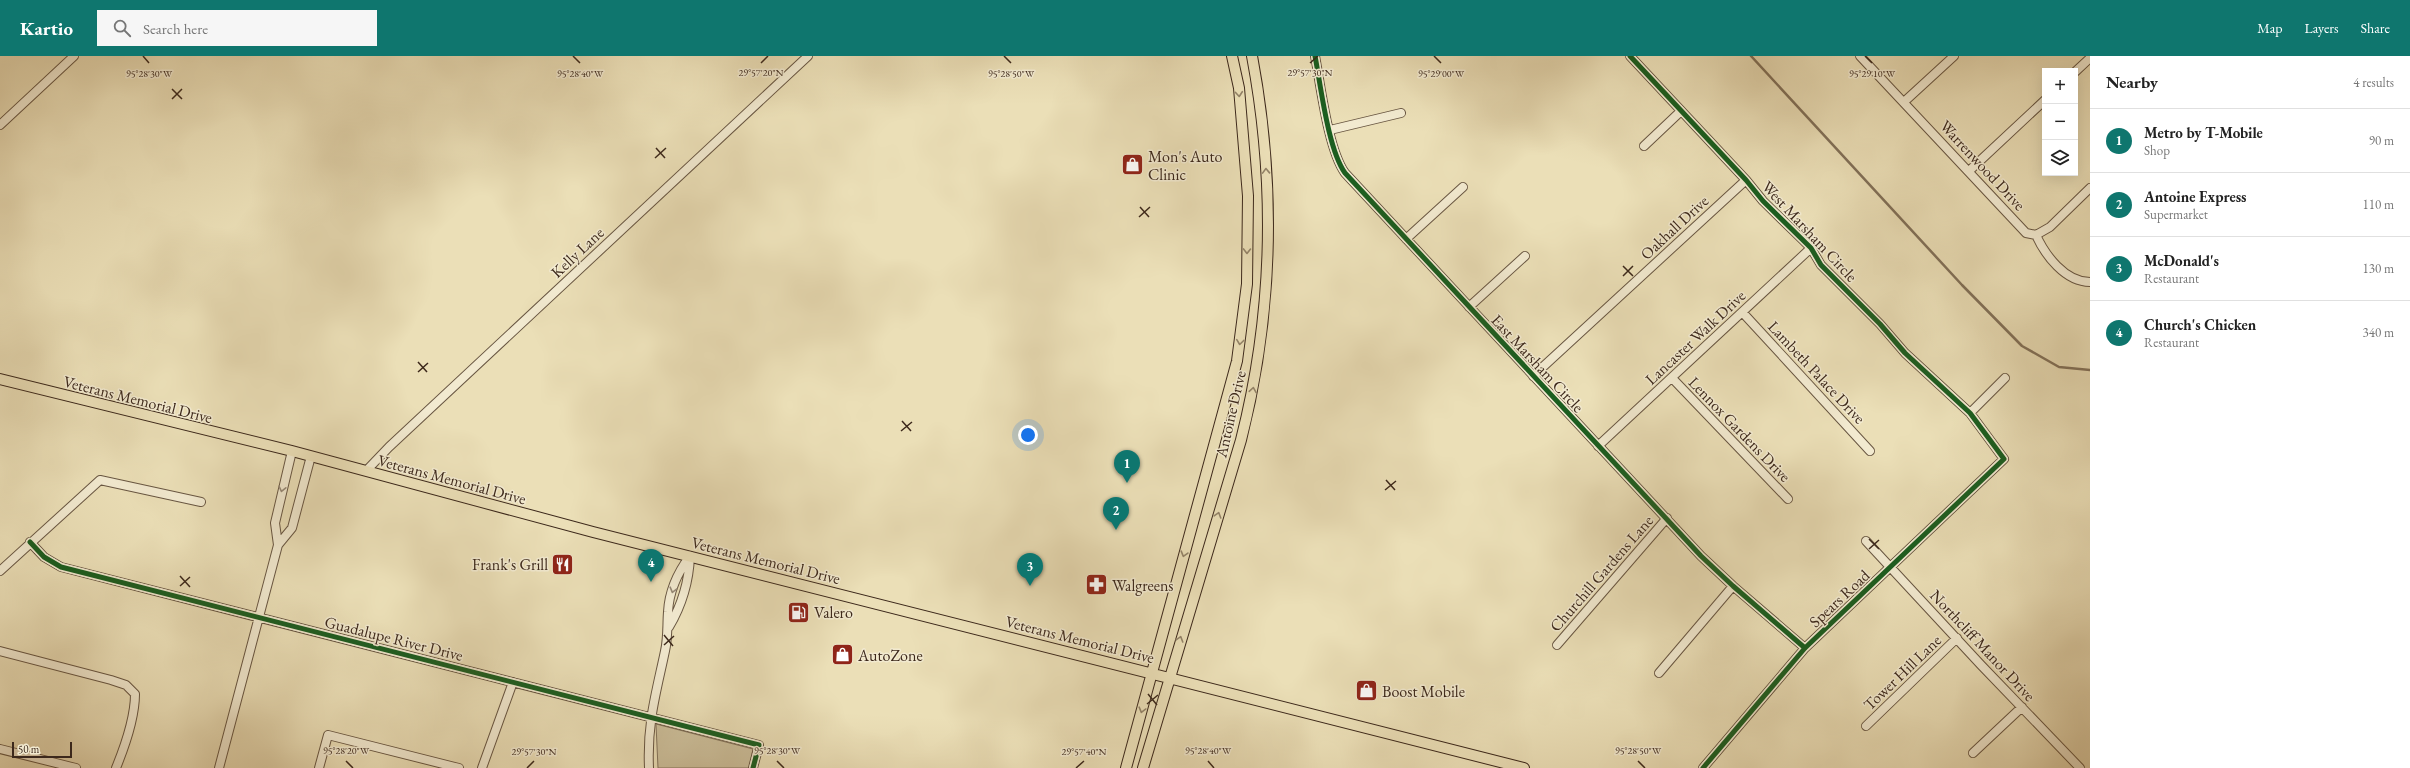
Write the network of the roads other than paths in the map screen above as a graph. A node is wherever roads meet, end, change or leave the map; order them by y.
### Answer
1 (74, 56) edge
2 (808, 56) edge
3 (1232, 56) edge
4 (1252, 56) edge
5 (1315, 56) edge
6 (1630, 56) edge
7 (1860, 56) edge
8 (1954, 56) edge
9 (2090, 58) edge
10 (2078, 69) edge
11 (1905, 101) junction
12 (2042, 103) edge
13 (1681, 111) junction
14 (1401, 114) dead end
15 (0, 125) edge
16 (1330, 130) junction
17 (1644, 146) dead end
18 (1969, 171) junction
19 (1746, 180) junction
20 (1462, 187) dead end
21 (2090, 188) edge
22 (2036, 235) junction
23 (1406, 239) junction
24 (1811, 248) junction
25 (1525, 256) dead end
26 (2090, 282) edge
27 (1468, 307) junction
28 (1743, 313) junction
29 (1533, 376) junction
30 (1672, 378) junction
31 (2006, 378) dead end
32 (0, 379) edge
33 (1970, 413) junction
34 (1598, 446) junction
35 (292, 451) junction
36 (1870, 451) dead end
37 (311, 456) junction
38 (2004, 459) joint
39 (366, 471) junction
40 (1788, 499) dead end
41 (201, 502) dead end
42 (1667, 518) junction
43 (1866, 541) dead end
44 (30, 542) junction
45 (278, 545) junction
46 (690, 556) junction
47 (1891, 568) junction
48 (0, 571) edge
49 (1733, 586) junction
50 (259, 617) junction
51 (669, 627) junction
52 (1957, 638) junction
53 (1557, 645) dead end
54 (1805, 648) junction
55 (0, 651) edge
56 (1152, 672) junction
57 (1659, 673) dead end
58 (1169, 677) junction
59 (513, 682) junction
60 (2022, 707) junction
61 (650, 718) junction
62 (1866, 726) dead end
63 (0, 749) edge
64 (1973, 753) dead end
65 (76, 768) edge
66 (116, 768) edge
67 (219, 768) edge
68 (319, 768) edge
69 (459, 768) edge
70 (482, 768) edge
71 (649, 768) edge
72 (753, 768) edge
73 (1126, 768) edge
74 (1143, 768) edge
75 (1524, 768) edge
76 (1703, 768) edge
77 (2080, 768) edge

1 - 15 street
2 - 39 street, Kelly Lane
3 -> 56 main road, Antoine Drive
58 -> 4 main road, Antoine Drive
5 - 16 street, East Marsham Circle
6 - 13 street, West Marsham Circle
7 - 11 street, Warrenwood Drive
8 - 11 street
9 - 10 street
11 - 18 street, Warrenwood Drive
12 - 18 street
13 - 17 street
13 - 19 street, West Marsham Circle
14 - 16 street
16 - 23 street, East Marsham Circle
18 - 22 street, Warrenwood Drive
19 - 24 street, West Marsham Circle
19 - 29 street, Oakhall Drive
20 - 23 street
21 - 22 street
22 - 26 street
23 - 27 street, East Marsham Circle
24 - 28 street, Lancaster Walk Drive
24 - 33 street, West Marsham Circle
25 - 27 street
27 - 29 street, East Marsham Circle
28 - 30 street, Lancaster Walk Drive
28 - 36 street, Lambeth Palace Drive
29 - 34 street, East Marsham Circle
30 - 34 street, Lancaster Walk Drive
30 - 40 street, Lennox Gardens Drive
31 - 33 street
32 - 35 main road, Veterans Memorial Drive
33 - 38 street, West Marsham Circle
34 - 42 street, East Marsham Circle
35 - 37 main road, Veterans Memorial Drive
35 -> 45 street
37 - 39 main road, Veterans Memorial Drive
37 - 45 street
38 - 47 street, Spears Road
39 - 46 main road, Veterans Memorial Drive
41 - 44 street
42 - 49 street, East Marsham Circle
42 - 53 street, Churchill Gardens Lane
43 - 47 street, Northcliff Manor Drive
44 - 48 street
44 - 50 street, Guadalupe River Drive
45 - 50 street
46 - 51 street
46 -> 51 street
46 - 56 main road, Veterans Memorial Drive
47 - 52 street, Northcliff Manor Drive
47 - 54 street, Spears Road
49 - 54 street, East Marsham Circle
49 - 57 street
50 - 59 street, Guadalupe River Drive
50 - 67 street
51 - 61 street
52 - 60 street, Northcliff Manor Drive
52 - 62 street, Tower Hill Lane
54 - 76 street, Spears Road
55 - 66 street
56 - 58 main road, Veterans Memorial Drive
56 -> 73 main road, Antoine Drive
58 - 74 main road, Antoine Drive
58 - 75 main road, Veterans Memorial Drive
59 - 61 street, Guadalupe River Drive
59 - 70 street
60 - 64 street
60 - 77 street, Northcliff Manor Drive
61 - 71 street
61 - 72 street, Guadalupe River Drive
63 - 65 street
68 - 69 street

